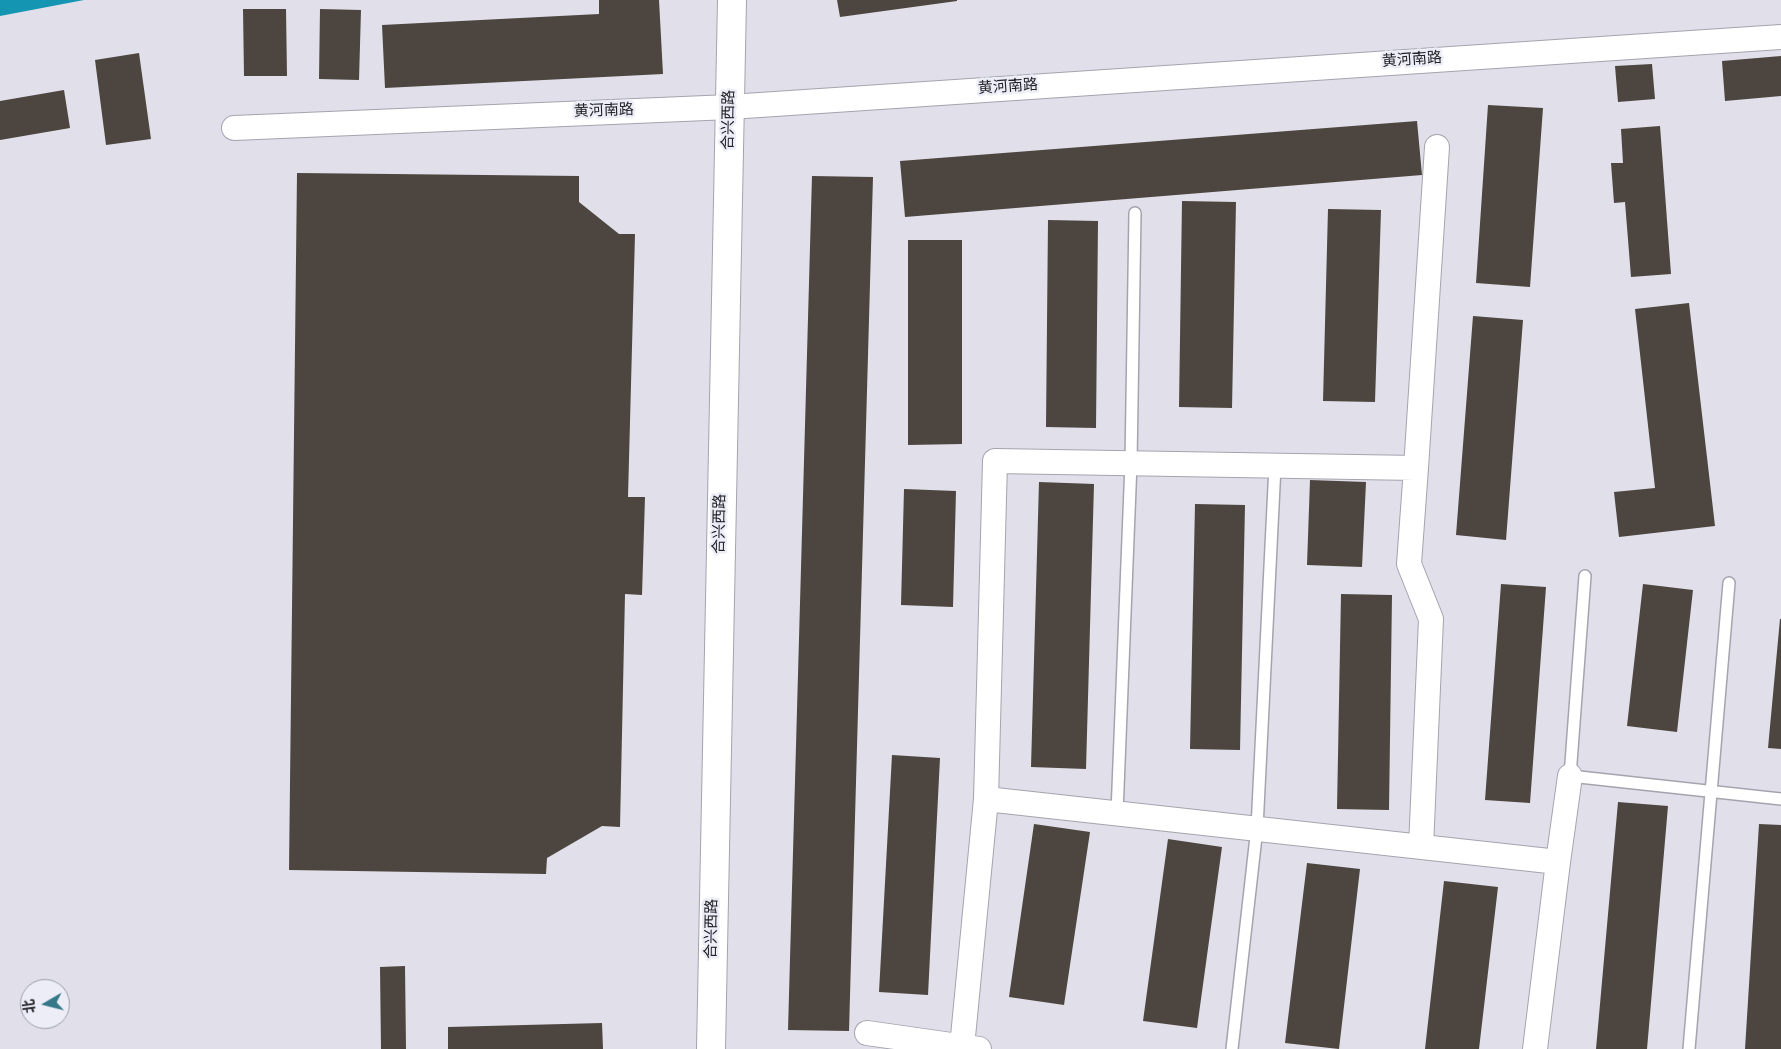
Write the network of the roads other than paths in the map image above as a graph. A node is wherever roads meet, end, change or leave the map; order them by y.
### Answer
1 (732, 0) edge
2 (1781, 36) edge
3 (730, 107) junction
4 (234, 128) dead end
5 (1437, 147) dead end
6 (1135, 212) dead end
7 (1131, 463) junction
8 (1275, 466) junction
9 (1416, 468) junction
10 (1585, 576) dead end
11 (1729, 583) dead end
12 (1570, 776) junction
13 (1711, 792) junction
14 (986, 799) junction
15 (1781, 799) edge
16 (1117, 813) junction
17 (1257, 828) junction
18 (1421, 847) junction
19 (1558, 862) junction
20 (867, 1033) dead end
21 (971, 1048) edge
22 (711, 1049) edge
23 (1232, 1049) edge
24 (1534, 1049) edge
25 (1689, 1049) edge

1 - 3 street, 合兴西路
2 - 3 street, 黄河南路
3 - 4 street, 黄河南路
3 - 22 street, 合兴西路
5 - 9 street
6 - 7 lane
7 - 8 street
7 - 14 street
7 - 16 lane
8 - 9 street
8 - 17 lane
9 - 18 street
10 - 12 lane
11 - 13 lane
12 - 13 lane
12 - 19 street
13 - 15 lane
13 - 25 lane
14 - 16 street
14 - 21 street
16 - 17 street
17 - 18 street
17 - 23 lane
18 - 19 street
19 - 24 street
20 - 21 street

